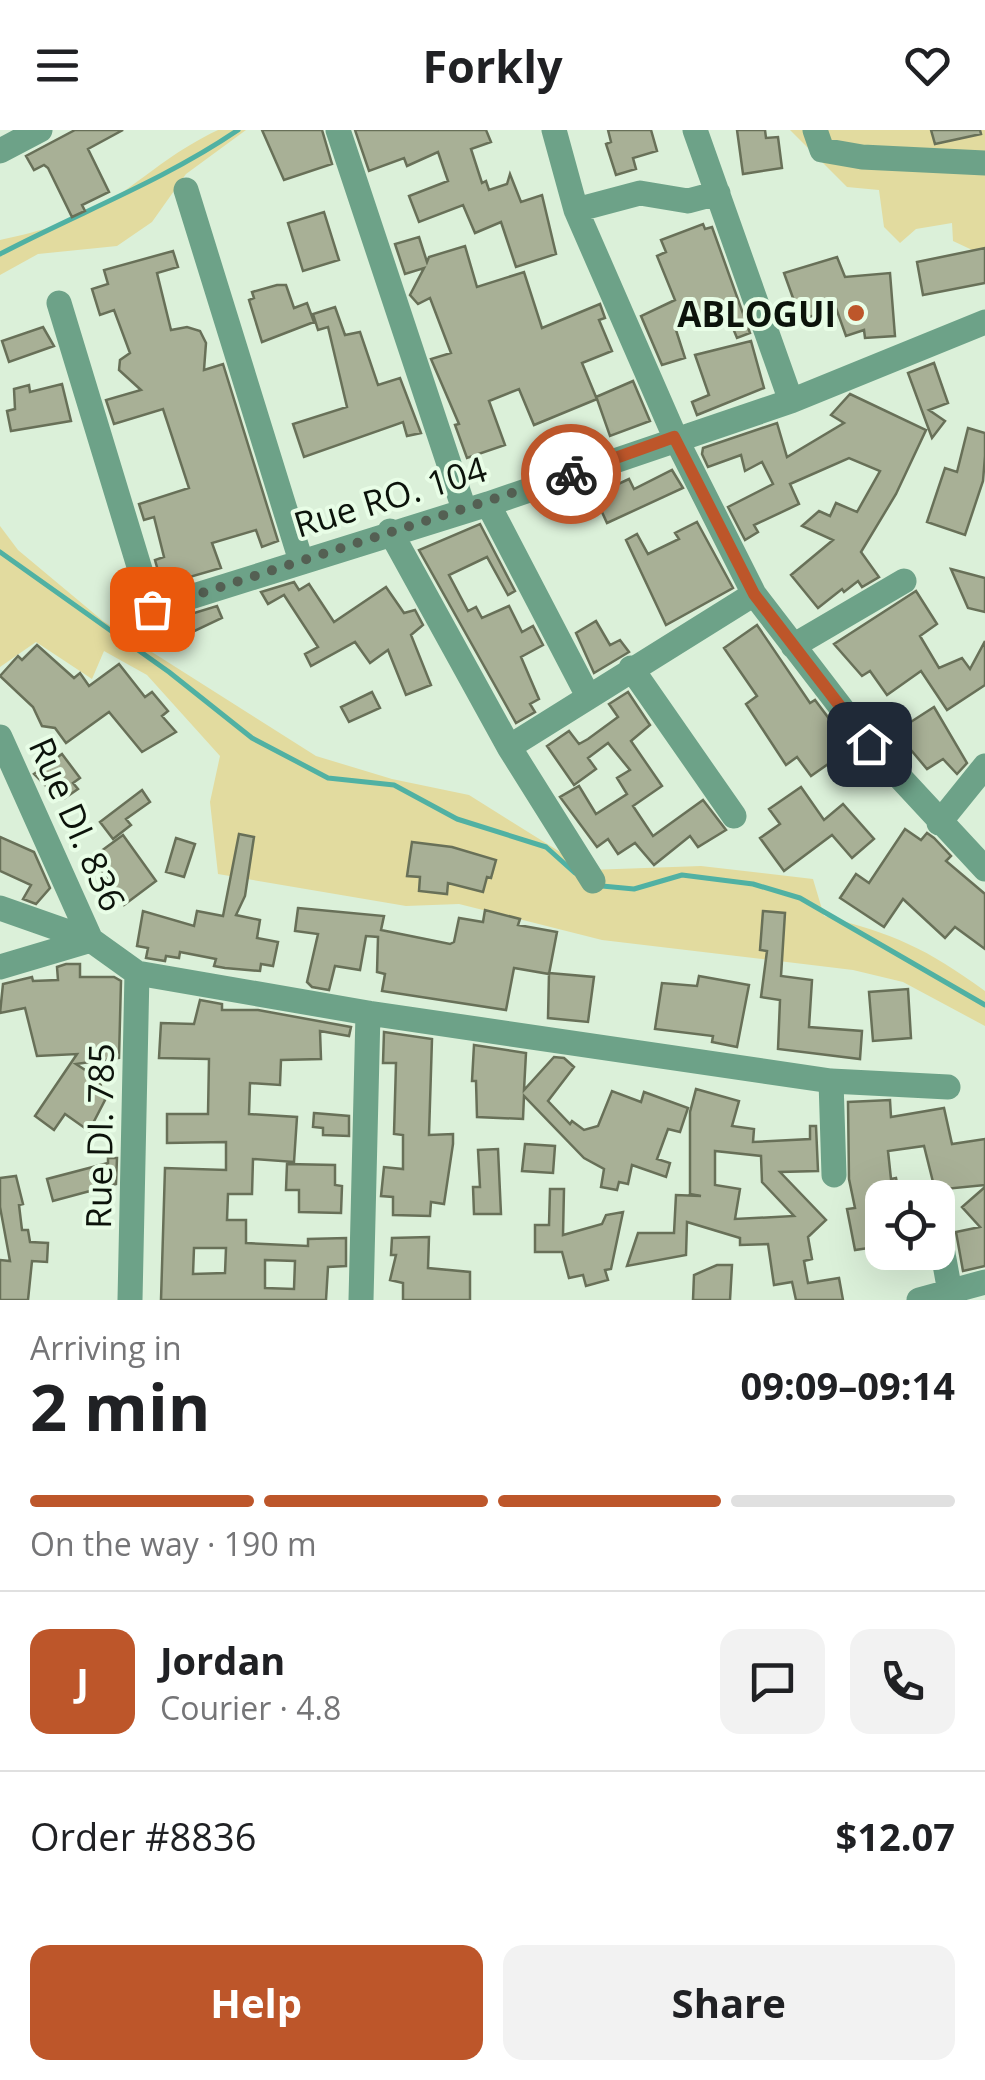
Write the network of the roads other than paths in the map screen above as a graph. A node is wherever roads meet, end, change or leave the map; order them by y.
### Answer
1 (40, 130) edge
2 (338, 130) edge
3 (554, 130) edge
4 (696, 130) edge
5 (815, 130) edge
6 (0, 151) edge
7 (985, 163) edge
8 (186, 190) dead end
9 (718, 193) junction
10 (576, 210) junction
11 (59, 303) dead end
12 (985, 322) edge
13 (791, 400) junction
14 (674, 437) junction
15 (476, 506) junction
16 (390, 531) junction
17 (300, 560) junction
18 (904, 581) dead end
19 (754, 594) junction
20 (793, 646) junction
21 (631, 668) junction
22 (588, 696) junction
23 (0, 737) edge
24 (510, 747) junction
25 (985, 766) edge
26 (734, 816) dead end
27 (939, 822) junction
28 (985, 869) edge
29 (593, 880) dead end
30 (0, 908) edge
31 (91, 940) junction
32 (0, 967) edge
33 (137, 973) junction
34 (368, 1014) junction
35 (831, 1082) junction
36 (948, 1087) dead end
37 (834, 1175) dead end
38 (946, 1270) edge
39 (985, 1282) edge
40 (950, 1292) junction
41 (130, 1300) edge
42 (360, 1300) edge
43 (920, 1300) edge

1 - 6 street
2 - 15 street
3 - 10 street
4 - 9 street
5 - 7 street
8 - 17 street
9 - 10 street
9 - 13 street
10 - 14 street
11 - 17 street, Rue RO. 104
12 - 13 street, Rue RO. 104
13 - 14 street, Rue RO. 104
14 - 15 street, Rue RO. 104
14 - 19 street
15 - 16 street, Rue RO. 104
15 - 22 street
16 - 17 street, Rue RO. 104
16 - 24 street
18 - 20 street
19 - 20 street
19 - 21 street
20 - 27 street
21 - 22 street
21 - 26 street
22 - 24 street
23 - 31 street, Rue DI. 836
24 - 29 street
25 - 27 street
27 - 28 street
30 - 31 street
31 - 32 street
31 - 33 street
33 - 34 street
33 - 41 street, Rue DI. 785
34 - 35 street
34 - 42 street
35 - 36 street
35 - 37 street
38 - 40 street
39 - 40 street
40 - 43 street

